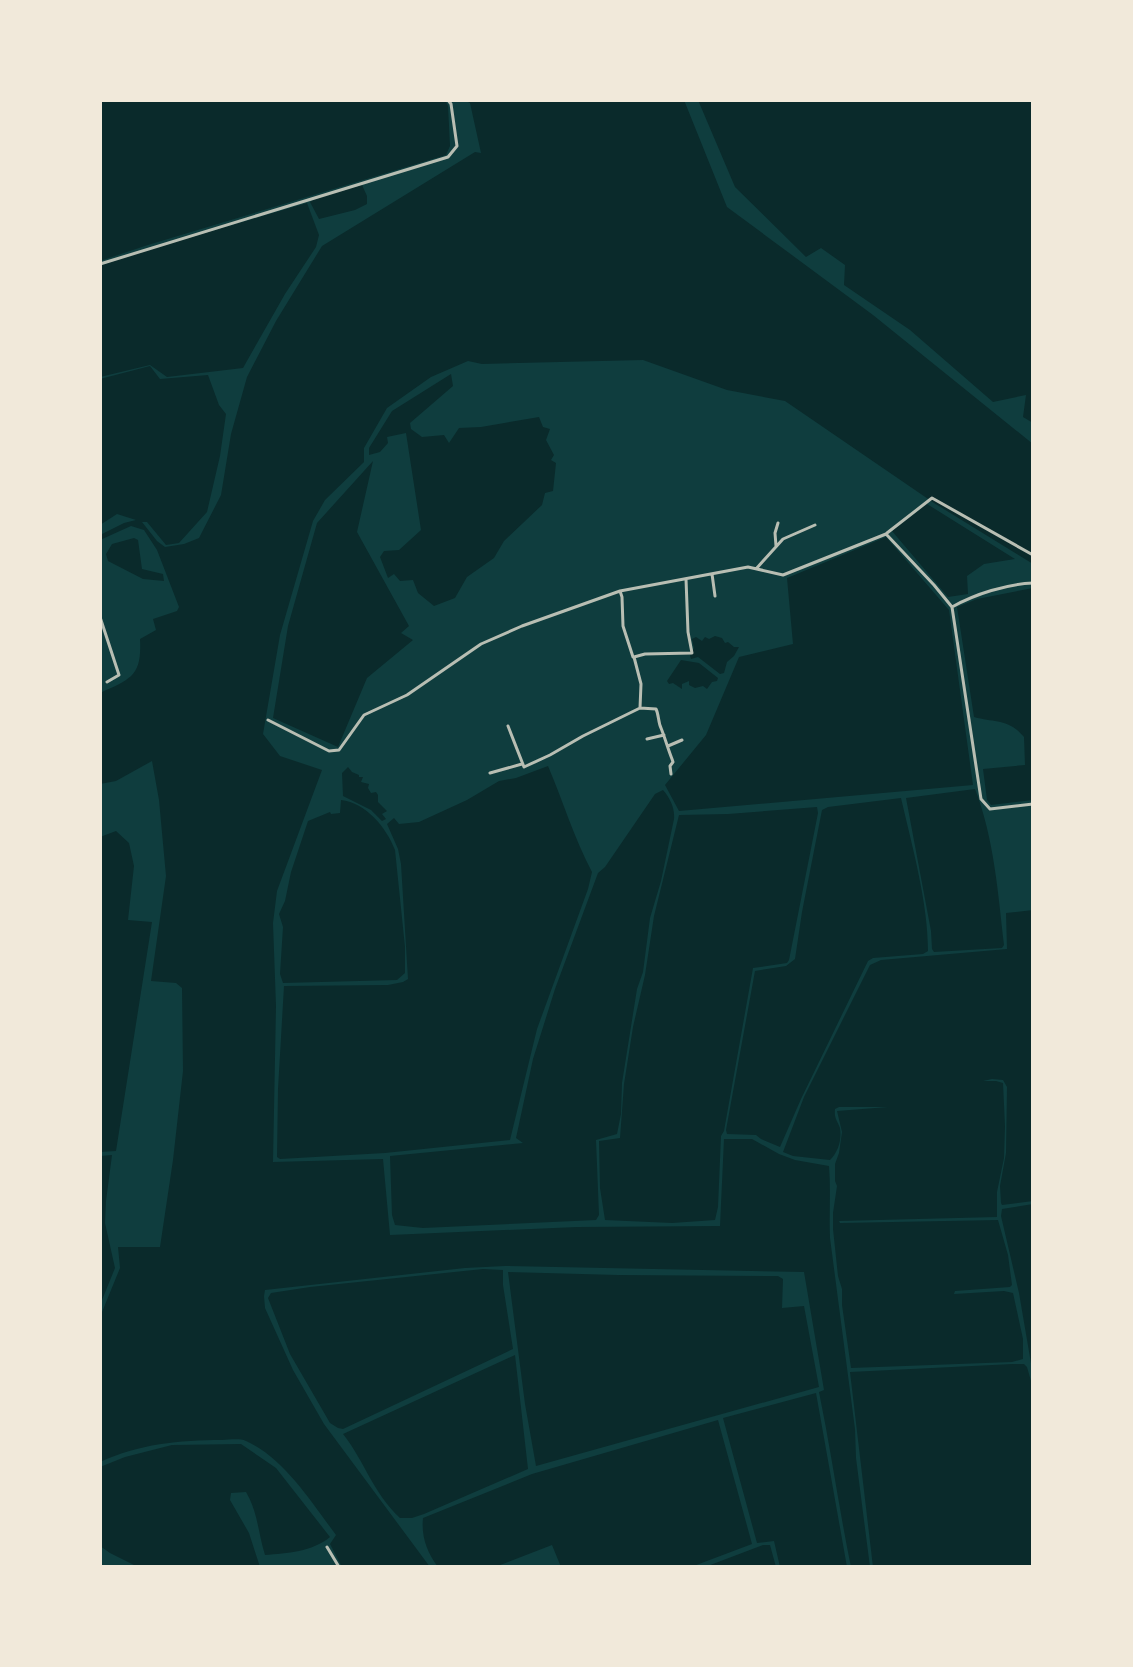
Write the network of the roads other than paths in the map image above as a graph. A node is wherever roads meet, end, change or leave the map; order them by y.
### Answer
1 (448, 100) edge
2 (100, 264) edge
3 (778, 523) dead end
4 (815, 525) dead end
5 (886, 534) junction
6 (776, 546) junction
7 (1033, 555) edge
8 (756, 569) junction
9 (712, 574) junction
10 (686, 579) junction
11 (1033, 583) edge
12 (620, 591) junction
13 (715, 596) dead end
14 (952, 607) junction
15 (100, 617) edge
16 (634, 660) junction
17 (107, 682) dead end
18 (640, 708) junction
19 (268, 720) dead end
20 (508, 726) dead end
21 (664, 735) junction
22 (647, 739) dead end
23 (682, 740) dead end
24 (668, 746) junction
25 (522, 764) junction
26 (490, 773) dead end
27 (671, 774) dead end
28 (1033, 804) edge
29 (327, 1547) dead end
30 (339, 1567) edge

1 - 2 street
3 - 6 street
4 - 6 street
5 - 7 street
5 - 8 street
5 - 14 street
6 - 8 street
8 - 9 street
9 - 10 street
9 - 13 street
10 - 12 street
10 - 16 street
11 - 14 street
12 - 16 street
12 - 19 street
14 - 28 street
15 - 17 street
16 - 18 street
18 - 21 street
18 - 25 street
20 - 25 street
21 - 22 street
21 - 24 street
23 - 24 street
24 - 27 street
25 - 26 street
29 - 30 street

